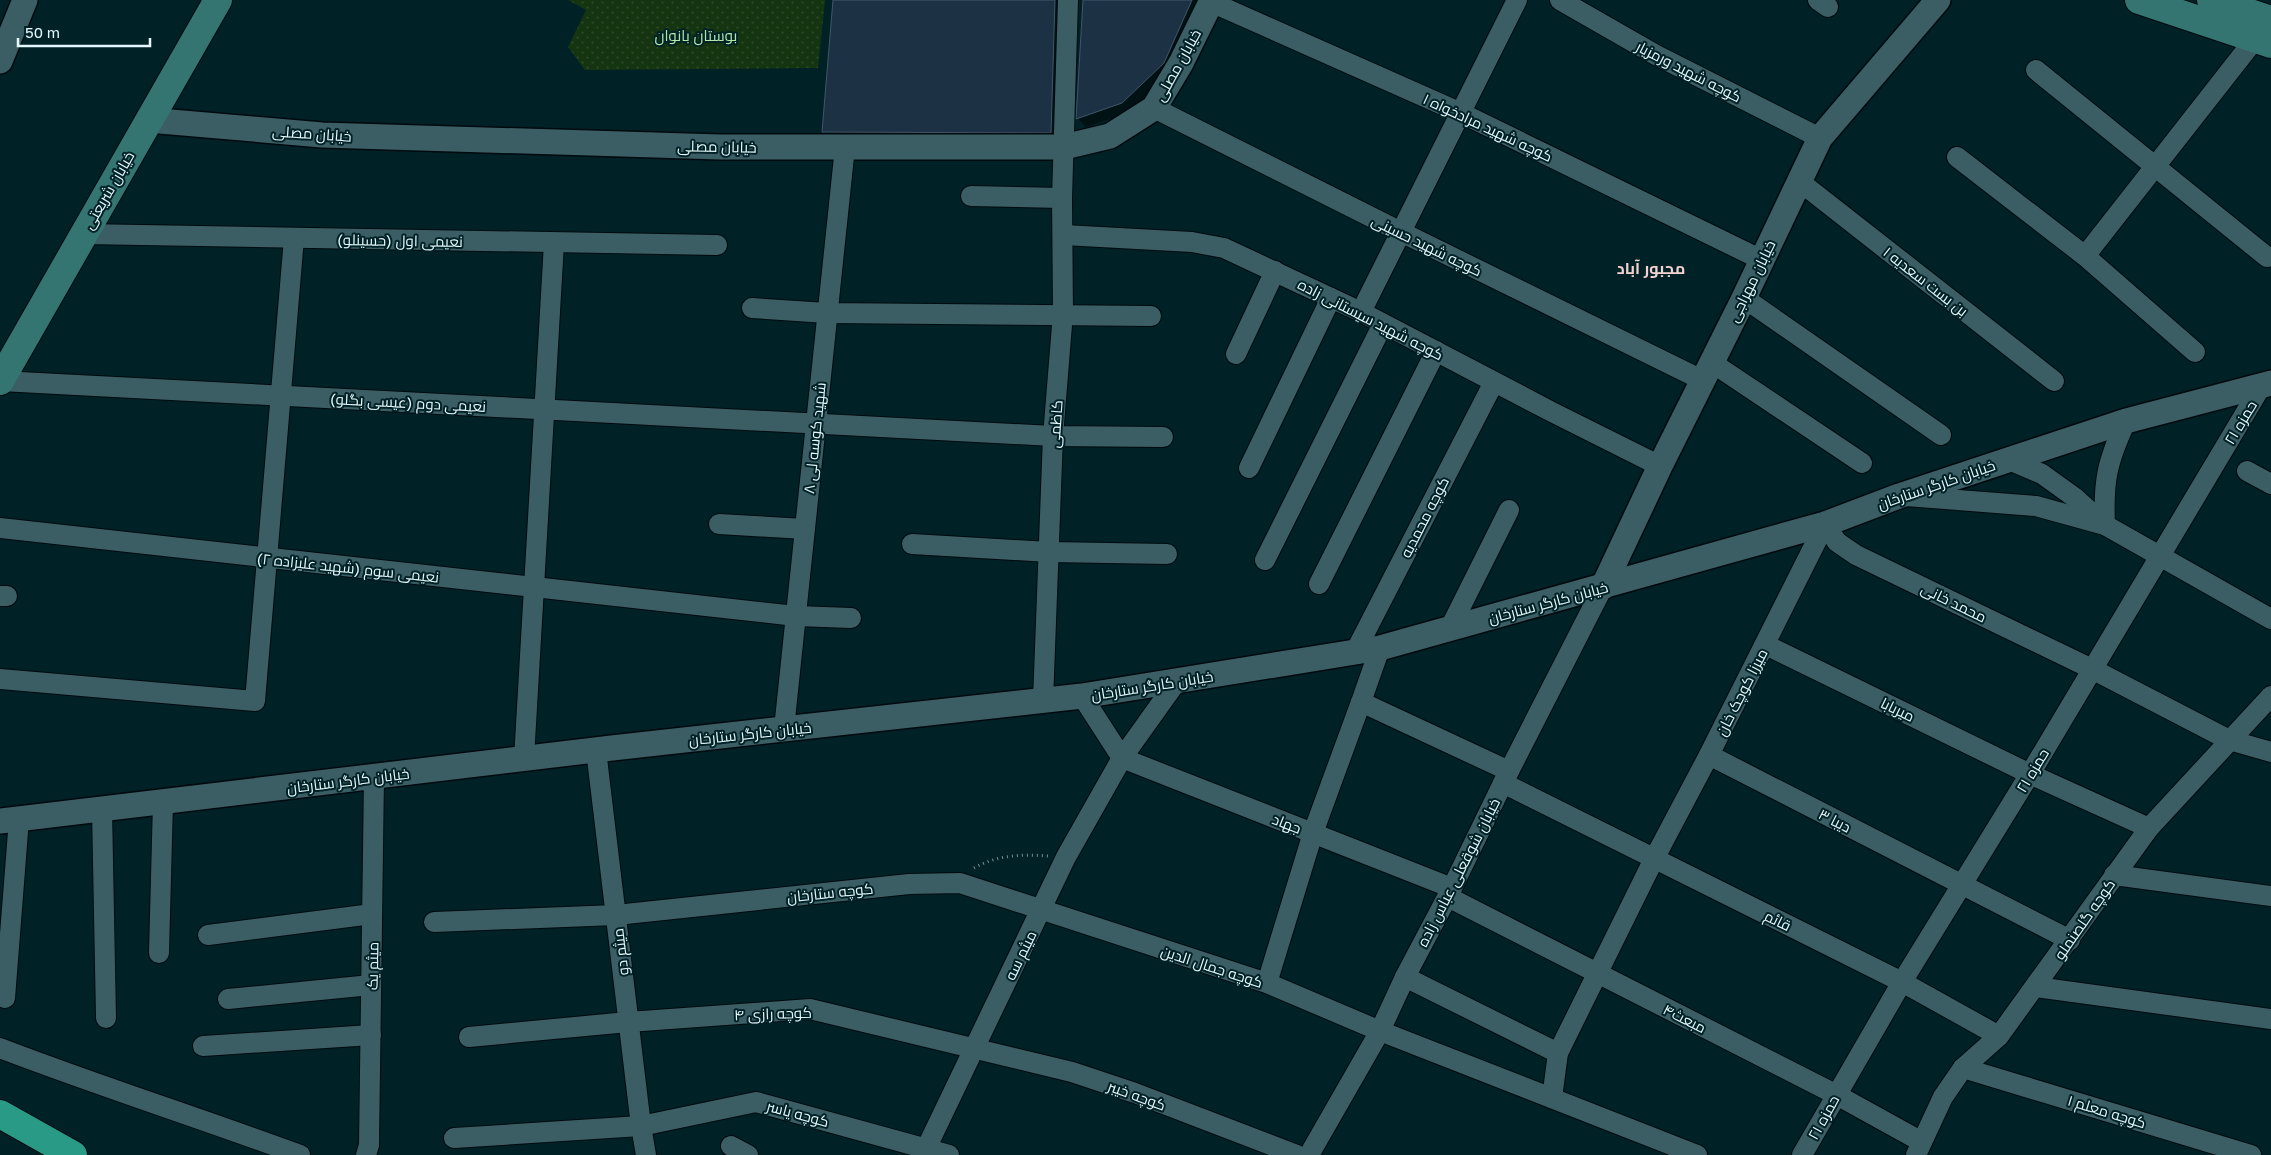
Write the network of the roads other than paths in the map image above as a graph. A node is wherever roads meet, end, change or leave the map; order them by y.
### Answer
1 (26, 0) edge
2 (218, 0) edge
3 (1068, 0) edge
4 (1517, 0) edge
5 (1560, 0) edge
6 (1938, 0) edge
7 (2139, 0) edge
8 (2211, 0) edge
9 (1212, 1) edge
10 (2266, 34) edge
11 (0, 61) edge
12 (2036, 70) dead end
13 (1154, 108) junction
14 (1461, 113) junction
15 (148, 120) junction
16 (1820, 138) junction
17 (845, 146) junction
18 (1064, 147) junction
19 (1957, 157) dead end
20 (2156, 166) junction
21 (1799, 181) junction
22 (971, 196) dead end
23 (1062, 198) junction
24 (1401, 232) junction
25 (84, 234) junction
26 (1064, 235) junction
27 (294, 238) junction
28 (554, 243) junction
29 (717, 246) dead end
30 (2085, 256) junction
31 (2267, 256) dead end
32 (1762, 260) junction
33 (1276, 271) junction
34 (1332, 298) junction
35 (1744, 298) junction
36 (752, 308) dead end
37 (827, 312) junction
38 (1361, 312) junction
39 (1063, 314) junction
40 (1151, 316) dead end
41 (1383, 324) junction
42 (1436, 351) junction
43 (2195, 352) dead end
44 (1236, 354) dead end
45 (1707, 371) junction
46 (0, 381) edge
47 (2054, 381) dead end
48 (1494, 382) junction
49 (2267, 384) edge
50 (280, 396) junction
51 (545, 409) junction
52 (2126, 421) junction
53 (816, 423) junction
54 (1941, 435) dead end
55 (1053, 436) junction
56 (1163, 437) dead end
57 (2007, 459) junction
58 (1862, 462) dead end
59 (1660, 466) junction
60 (1249, 468) dead end
61 (2247, 470) dead end
62 (2271, 484) edge
63 (1899, 496) junction
64 (1508, 510) dead end
65 (718, 524) dead end
66 (1825, 524) junction
67 (2104, 526) junction
68 (0, 528) edge
69 (805, 529) junction
70 (912, 544) dead end
71 (1049, 552) junction
72 (1167, 554) dead end
73 (2160, 555) junction
74 (267, 558) junction
75 (1265, 560) dead end
76 (1319, 584) dead end
77 (534, 587) junction
78 (1603, 587) junction
79 (796, 616) junction
80 (852, 618) dead end
81 (2271, 620) edge
82 (1450, 628) junction
83 (1766, 645) junction
84 (1380, 648) junction
85 (1355, 652) junction
86 (2092, 669) junction
87 (0, 679) edge
88 (1177, 681) junction
89 (1082, 696) junction
90 (2271, 696) edge
91 (1043, 701) junction
92 (1361, 702) junction
93 (784, 729) junction
94 (2229, 740) junction
95 (596, 750) junction
96 (2271, 752) edge
97 (1709, 755) junction
98 (1122, 758) junction
99 (524, 759) junction
100 (2030, 774) junction
101 (374, 776) junction
102 (1506, 777) junction
103 (163, 802) junction
104 (102, 809) junction
105 (10, 820) edge
106 (2149, 828) junction
107 (1313, 833) junction
108 (1654, 859) junction
109 (2114, 875) junction
110 (1961, 884) junction
111 (1450, 893) junction
112 (2271, 896) edge
113 (1041, 910) junction
114 (372, 914) junction
115 (616, 915) junction
116 (434, 922) dead end
117 (208, 935) dead end
118 (2070, 940) junction
119 (159, 952) dead end
120 (1597, 974) junction
121 (1405, 977) junction
122 (1902, 982) junction
123 (1267, 984) junction
124 (371, 985) junction
125 (2036, 987) junction
126 (5, 998) dead end
127 (228, 999) dead end
128 (106, 1018) dead end
129 (2271, 1019) edge
130 (628, 1022) junction
131 (1380, 1031) junction
132 (371, 1035) junction
133 (1999, 1036) junction
134 (469, 1037) dead end
135 (203, 1046) dead end
136 (0, 1048) edge
137 (973, 1050) junction
138 (1558, 1053) junction
139 (1963, 1068) junction
140 (1836, 1094) junction
141 (1552, 1098) junction
142 (0, 1114) edge
143 (641, 1126) junction
144 (0, 1134) edge
145 (454, 1138) dead end
146 (1919, 1149) edge
147 (924, 1152) edge
148 (1309, 1154) edge
149 (36, 1155) edge
150 (73, 1155) edge
151 (300, 1155) edge
152 (366, 1155) edge
153 (646, 1155) edge
154 (949, 1155) edge
155 (1697, 1155) edge
156 (1802, 1155) edge
157 (2251, 1155) edge

1 - 11 street
2 - 15 main road, خیابان شریعتی
3 - 18 street, کاظمی
4 - 14 street
5 - 16 street, کوچه شهید ورمزیار
6 - 16 street, خیابان مهراجی
7 - 10 main road
8 - 10 main road
9 - 13 street, خیابان مصلی
9 - 14 street, ۱ کوچه شهید مرادخواه
10 - 20 street
12 - 20 street
13 - 18 street, خیابان مصلی
13 - 24 street, کوچه شهید حسینی
14 - 24 street
14 - 32 street, ۱ کوچه شهید مرادخواه
15 - 17 street, خیابان مصلی
15 - 25 main road, خیابان شریعتی
16 - 21 street, خیابان مهراجی
17 - 18 street, خیابان مصلی
17 - 37 street, شهید کوسه لی ۸
18 - 23 street, کاظمی
19 - 30 street
20 - 30 street
20 - 31 street
21 - 32 street, خیابان مهراجی
21 - 47 street, بن بست سعدیه ۱
22 - 23 street
23 - 26 street, کاظمی
24 - 38 street
24 - 45 street, کوچه شهید حسینی
25 - 27 street, نعیمی اول (حسینلو)
25 - 46 main road, خیابان شریعتی
26 - 33 street, کوچه شهید سیستانی زاده
26 - 39 street, کاظمی
27 - 28 street, نعیمی اول (حسینلو)
27 - 50 street
28 - 29 street, نعیمی اول (حسینلو)
28 - 51 street
30 - 43 street
32 - 35 street, خیابان مهراجی
33 - 34 street, کوچه شهید سیستانی زاده
33 - 44 street
34 - 38 street, کوچه شهید سیستانی زاده
34 - 60 street
35 - 45 street, خیابان مهراجی
35 - 54 street
36 - 37 street
37 - 39 street
37 - 53 street, شهید کوسه لی ۸
38 - 41 street, کوچه شهید سیستانی زاده
39 - 40 street
39 - 55 street, کاظمی
41 - 42 street, کوچه شهید سیستانی زاده
41 - 75 street
42 - 48 street, کوچه شهید سیستانی زاده
42 - 76 street
45 - 58 street, کوچه شهید حسینی
45 - 59 street, خیابان مهراجی
46 - 50 street, نعیمی دوم (عیسی بگلو)
48 - 59 street, کوچه شهید سیستانی زاده
48 - 85 street, کوچه محمدیه
49 - 52 street, خیابان کارگر ستارخان
49 - 73 street, حمزه ۲۱
50 - 51 street, نعیمی دوم (عیسی بگلو)
50 - 74 street
51 - 53 street, نعیمی دوم (عیسی بگلو)
51 - 77 street
52 - 57 street, خیابان کارگر ستارخان
52 - 67 street
53 - 55 street, نعیمی دوم (عیسی بگلو)
53 - 69 street, شهید کوسه لی ۸
55 - 56 street, نعیمی دوم (عیسی بگلو)
55 - 71 street, کاظمی
57 - 63 street, خیابان کارگر ستارخان
57 - 67 street
59 - 78 street, خیابان مهراجی
61 - 62 street
63 - 66 street, خیابان کارگر ستارخان
63 - 67 street
64 - 82 street
65 - 69 street
66 - 78 street, خیابان کارگر ستارخان
66 - 83 street, میرزا کوچک خان
66 - 86 street, محمد خانی
67 - 73 street
68 - 74 street, نعیمی سوم (شهید علیزاده ۲)
69 - 79 street, شهید کوسه لی ۸
70 - 71 street
71 - 72 street
71 - 91 street, کاظمی
73 - 81 street
73 - 86 street, حمزه ۲۱
74 - 77 street, نعیمی سوم (شهید علیزاده ۲)
74 - 87 street
77 - 79 street, نعیمی سوم (شهید علیزاده ۲)
77 - 99 street
78 - 82 street, خیابان کارگر ستارخان
78 - 102 street, خیابان شوقعلی عباس زاده
79 - 80 street, نعیمی سوم (شهید علیزاده ۲)
79 - 93 street, شهید کوسه لی ۸
82 - 84 street, خیابان کارگر ستارخان
83 - 97 street, میرزا کوچک خان
83 - 100 street, میربابا
84 - 85 street, خیابان کارگر ستارخان
84 - 92 street
85 - 88 street, خیابان کارگر ستارخان
86 - 94 street, محمد خانی
86 - 100 street, حمزه ۲۱
88 - 89 street, خیابان کارگر ستارخان
88 - 98 street, میثم سه
89 - 91 street, خیابان کارگر ستارخان
89 - 98 street
90 - 94 street, کوچه گلصنملو
91 - 93 street, خیابان کارگر ستارخان
92 - 102 street, قائم
92 - 107 street
93 - 95 street, خیابان کارگر ستارخان
94 - 96 street, محمد خانی
94 - 106 street, کوچه گلصنملو
95 - 99 street, خیابان کارگر ستارخان
95 - 115 street, میثم دو
97 - 108 street, میرزا کوچک خان
97 - 110 street, دیبا ۳
98 - 107 street, جهاد
98 - 113 street, میثم سه
99 - 101 street, خیابان کارگر ستارخان
100 - 106 street, میربابا
100 - 110 street, حمزه ۲۱
101 - 103 street, خیابان کارگر ستارخان
101 - 114 street, میثم یک
102 - 108 street, قائم
102 - 111 street, خیابان شوقعلی عباس زاده
103 - 104 street, خیابان کارگر ستارخان
103 - 119 street
104 - 105 street, خیابان کارگر ستارخان
104 - 128 street
105 - 126 street
106 - 109 street, کوچه گلصنملو
107 - 111 street, جهاد
107 - 123 street
108 - 120 street, میرزا کوچک خان
108 - 122 street, قائم
109 - 112 street
109 - 118 street, کوچه گلصنملو
110 - 118 street, دیبا ۳
110 - 122 street, حمزه ۲۱
111 - 120 street, مبعث۴
111 - 121 street, خیابان شوقعلی عباس زاده
113 - 115 street, کوچه ستارخان
113 - 123 street, کوچه جمال الدین
113 - 137 street, میثم سه
114 - 117 street
114 - 124 street, میثم یک
115 - 116 street, کوچه ستارخان
115 - 130 street, میثم دو
118 - 125 street, کوچه گلصنملو
120 - 138 street, میرزا کوچک خان
120 - 140 street, مبعث۴
121 - 131 street, خیابان شوقعلی عباس زاده
121 - 138 street
122 - 133 street, قائم
122 - 140 street, حمزه ۲۱
123 - 131 street, کوچه جمال الدین
124 - 127 street
124 - 132 street, میثم یک
125 - 129 street
125 - 133 street, کوچه گلصنملو
130 - 134 street, کوچه رازی ۴
130 - 137 street, کوچه رازی ۴
130 - 143 street, میثم دو
131 - 141 street, کوچه جمال الدین
131 - 148 street, خیابان شوقعلی عباس زاده
132 - 135 street
132 - 152 street, میثم یک
133 - 139 street, کوچه گلصنملو
136 - 151 street
137 - 147 street, میثم سه
137 - 148 street, کوچه خیبر
138 - 141 street, میرزا کوچک خان
139 - 146 street, کوچه گلصنملو
139 - 157 street, کوچه معلم ۱
140 - 146 street, مبعث۴
140 - 156 street, حمزه ۲۱
141 - 155 street, کوچه جمال الدین
142 - 150 highway
143 - 145 street, کوچه یاسر
143 - 147 street, کوچه یاسر
143 - 153 street, میثم دو
144 - 149 highway
147 - 154 street, کوچه یاسر

